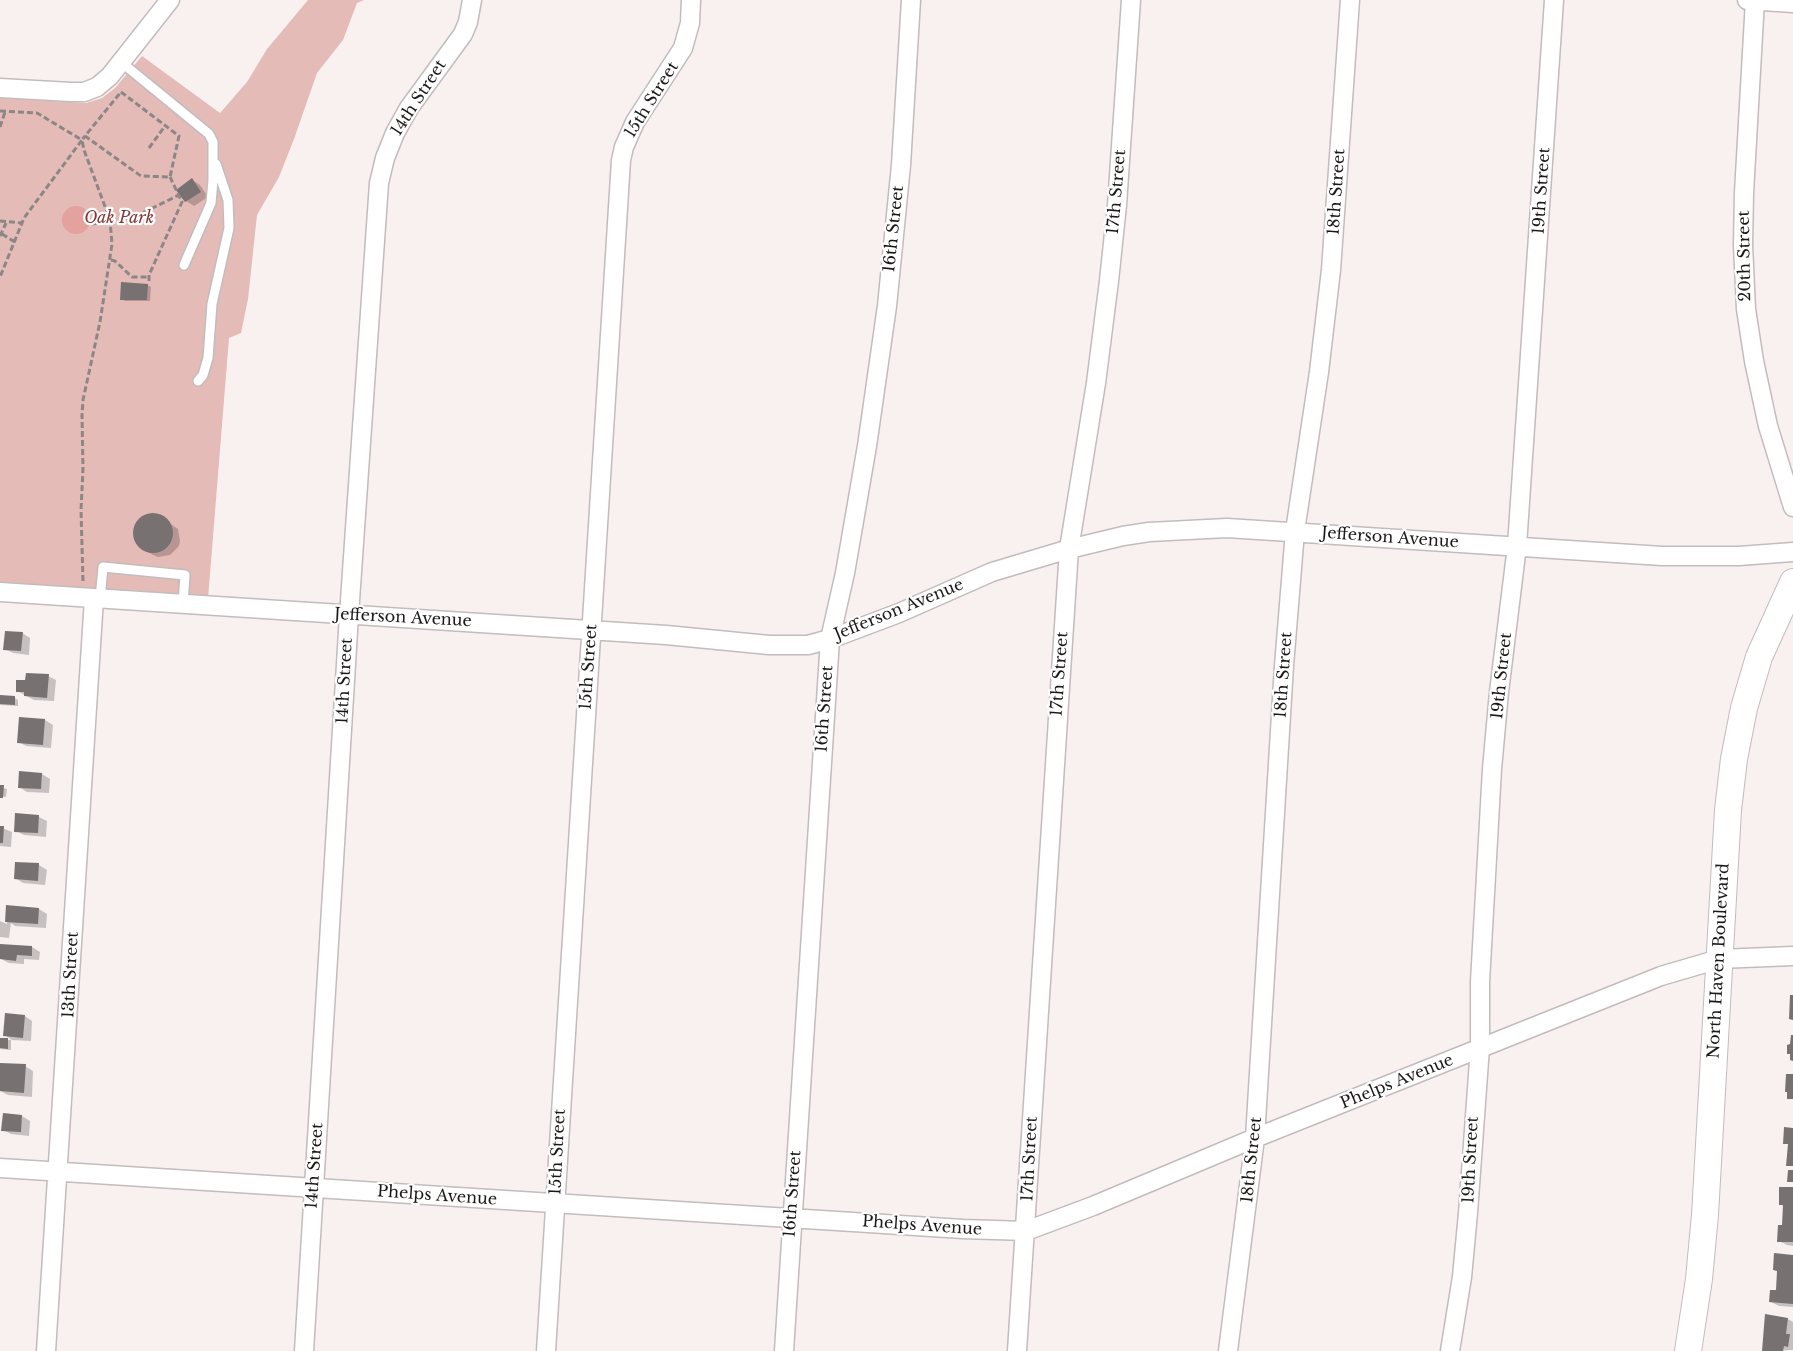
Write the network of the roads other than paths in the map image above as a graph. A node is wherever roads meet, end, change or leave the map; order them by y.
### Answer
1 (170, 0) edge
2 (472, 0) edge
3 (692, 0) edge
4 (911, 0) edge
5 (1131, 0) edge
6 (1350, 0) edge
7 (1554, 0) edge
8 (1747, 0) edge
9 (1755, 0) edge
10 (1793, 3) edge
11 (121, 62) junction
12 (0, 88) edge
13 (214, 159) junction
14 (184, 265) dead end
15 (198, 381) dead end
16 (1793, 507) edge
17 (1295, 531) junction
18 (1517, 546) junction
19 (1069, 549) junction
20 (1793, 552) edge
21 (1793, 582) edge
22 (0, 592) edge
23 (92, 598) junction
24 (183, 604) junction
25 (349, 615) junction
26 (591, 630) junction
27 (830, 639) junction
28 (1793, 956) edge
29 (1719, 959) junction
30 (1480, 1047) junction
31 (1255, 1138) junction
32 (0, 1168) edge
33 (58, 1172) junction
34 (314, 1188) junction
35 (555, 1202) junction
36 (792, 1218) junction
37 (1026, 1231) junction
38 (46, 1351) edge
39 (304, 1351) edge
40 (546, 1351) edge
41 (784, 1351) edge
42 (1017, 1351) edge
43 (1228, 1351) edge
44 (1450, 1351) edge
45 (1688, 1351) edge

1 - 11 street
2 - 25 street, 14th Street
3 - 26 street, 15th Street
4 - 27 street, 16th Street
5 - 19 street, 17th Street
6 - 17 street, 18th Street
7 - 18 street, 19th Street
8 - 9 street
9 - 10 street
9 - 16 street, 20th Street
11 - 12 street
11 - 13 lane
13 - 14 lane
13 - 15 lane
17 - 18 street, Jefferson Avenue
17 - 19 street, Jefferson Avenue
17 - 31 street, 18th Street
18 - 20 street, Jefferson Avenue
18 - 30 street, 19th Street
19 - 27 street, Jefferson Avenue
19 - 37 street, 17th Street
21 - 29 street, North Haven Boulevard
22 - 23 street, Jefferson Avenue
23 - 24 street, Jefferson Avenue
23 - 24 lane
23 - 33 street, 13th Street
24 - 25 street, Jefferson Avenue
25 - 26 street, Jefferson Avenue
25 - 34 street, 14th Street
26 - 27 street, Jefferson Avenue
26 - 35 street, 15th Street
27 - 36 street, 16th Street
28 - 29 street, Phelps Avenue
29 - 30 street, Phelps Avenue
29 - 45 street, North Haven Boulevard
30 - 31 street, Phelps Avenue
30 - 44 street, 19th Street
31 - 37 street, Phelps Avenue
31 - 43 street, 18th Street
32 - 33 street, Phelps Avenue
33 - 34 street, Phelps Avenue
33 - 38 street, 13th Street
34 - 35 street, Phelps Avenue
34 - 39 street, 14th Street
35 - 36 street, Phelps Avenue
35 - 40 street, 15th Street
36 - 37 street, Phelps Avenue
36 - 41 street, 16th Street
37 - 42 street, 17th Street

